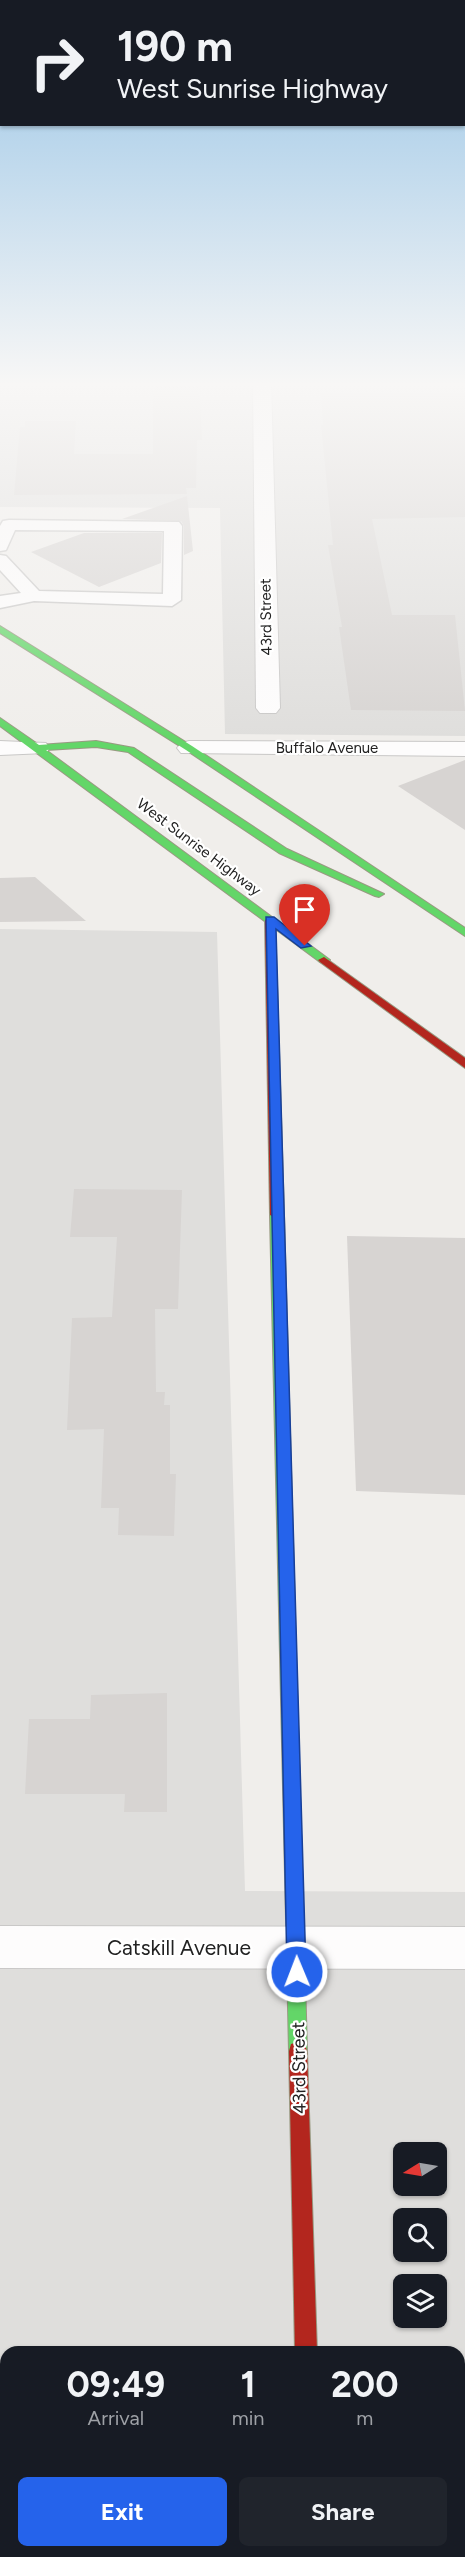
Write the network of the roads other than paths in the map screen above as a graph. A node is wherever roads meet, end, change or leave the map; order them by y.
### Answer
1 (264, 500) edge
2 (4, 525) edge
3 (0, 546) edge
4 (0, 560) edge
5 (34, 596) junction
6 (0, 602) edge
7 (0, 627) edge
8 (268, 708) dead end
9 (0, 720) edge
10 (0, 748) edge
11 (38, 748) junction
12 (189, 748) junction
13 (465, 749) edge
14 (270, 920) junction
15 (464, 932) edge
16 (465, 1064) edge
17 (0, 1947) edge
18 (296, 1948) junction
19 (465, 1948) edge
20 (306, 2346) edge

1 - 8 street, 43rd Street
2 - 3 lane
2 - 5 lane
4 - 5 lane
5 - 6 lane
5 - 7 lane
7 - 12 main road
9 - 11 main road, West Sunrise Highway
10 - 11 street
11 - 14 main road, West Sunrise Highway
11 - 15 main road
12 - 13 street, Buffalo Avenue
12 - 15 main road
14 - 16 main road, West Sunrise Highway
14 - 18 main road, 43rd Street
17 - 18 street, Catskill Avenue
18 - 19 street, Catskill Avenue
18 - 20 main road, 43rd Street

